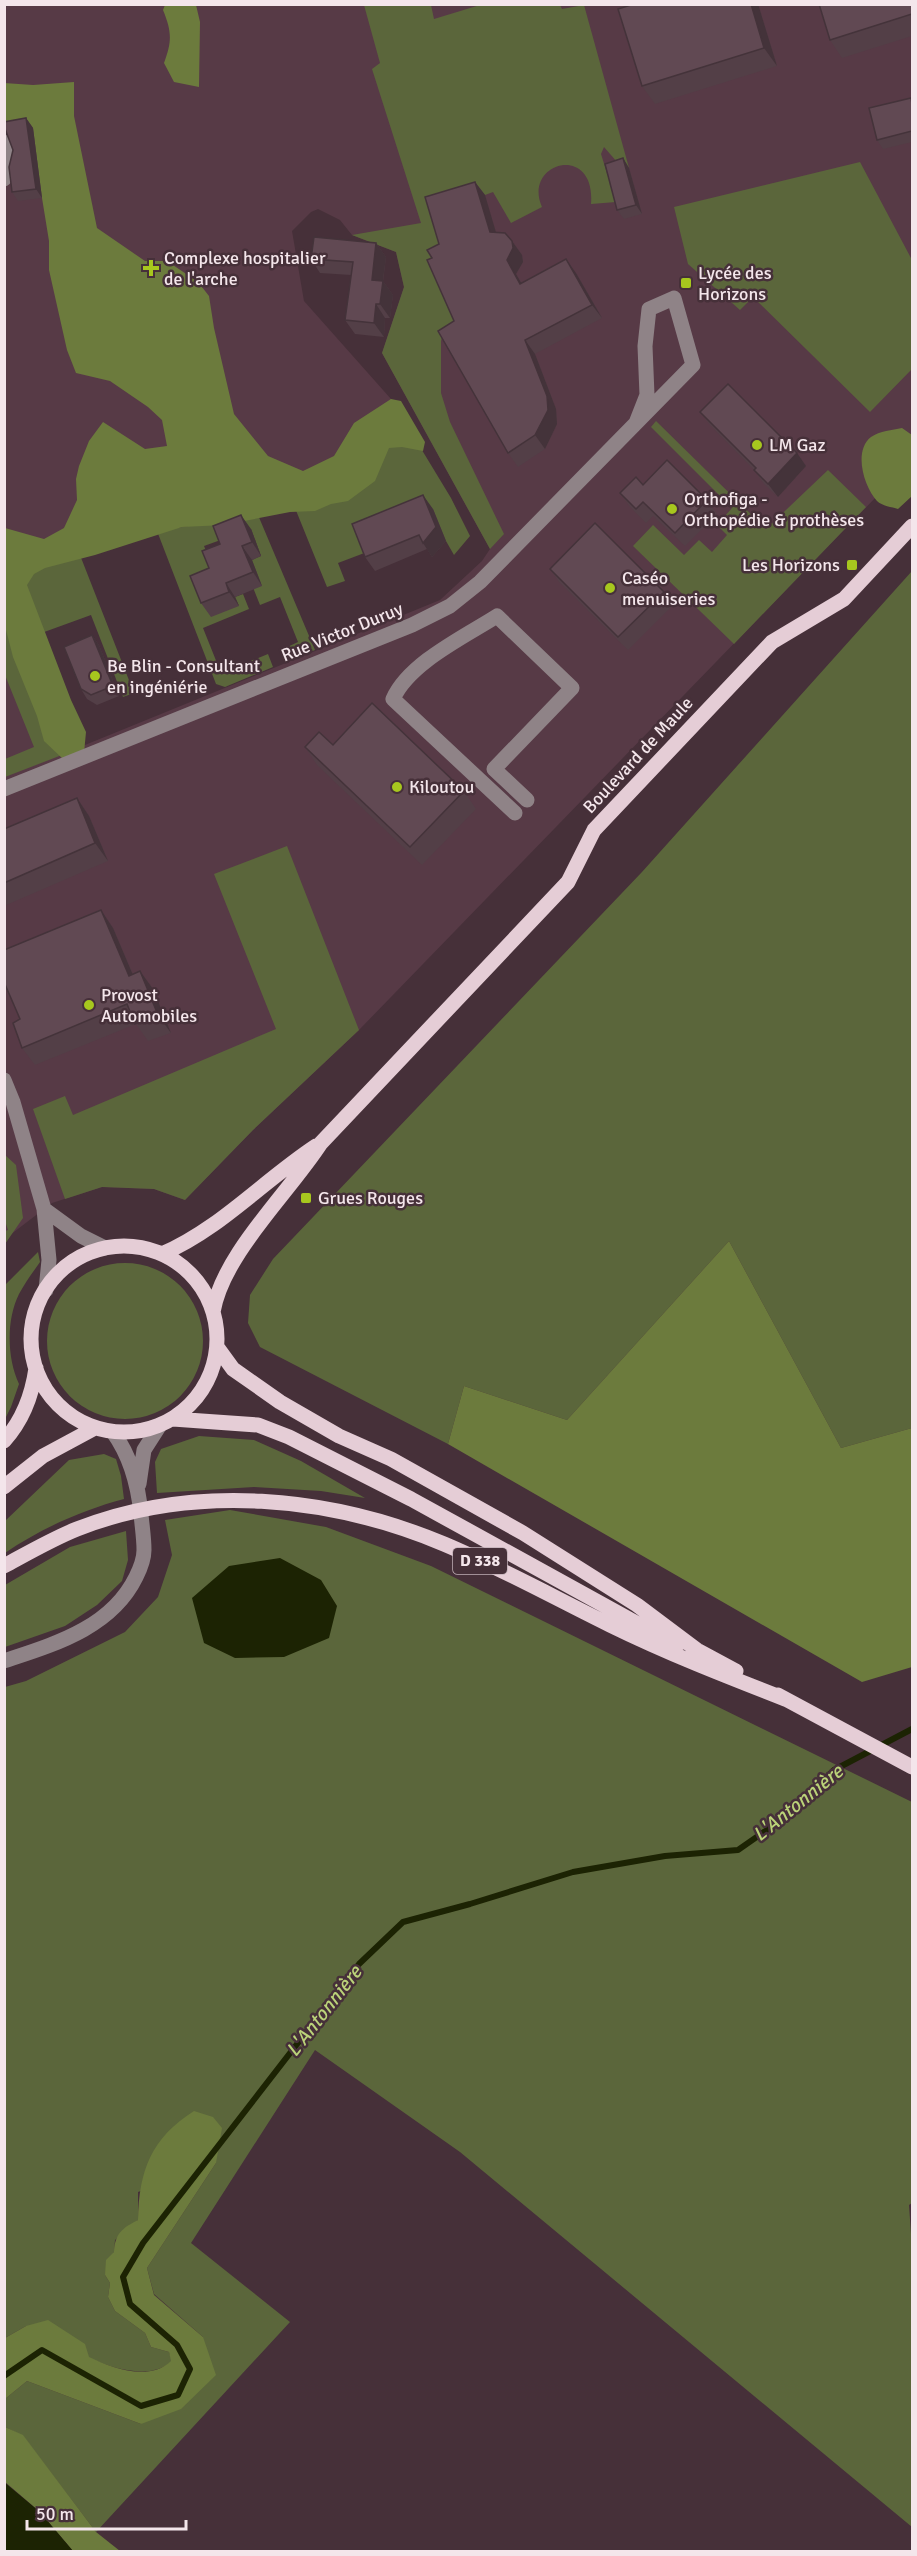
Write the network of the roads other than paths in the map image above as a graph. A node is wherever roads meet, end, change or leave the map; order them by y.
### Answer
1 (4, 142) edge
2 (4, 179) edge
3 (636, 423) junction
4 (912, 526) edge
5 (4, 789) edge
6 (527, 800) dead end
7 (515, 813) dead end
8 (4, 1080) edge
9 (321, 1143) junction
10 (44, 1209) junction
11 (105, 1248) junction
12 (162, 1254) junction
13 (45, 1290) junction
14 (213, 1312) junction
15 (217, 1347) junction
16 (36, 1368) junction
17 (166, 1422) junction
18 (95, 1428) junction
19 (113, 1432) junction
20 (4, 1441) edge
21 (4, 1487) edge
22 (139, 1487) junction
23 (4, 1566) edge
24 (697, 1650) junction
25 (4, 1661) edge
26 (785, 1699) junction
27 (912, 1767) edge

1 - 2 street
3 - 3 street, Rue Victor Duruy
3 - 5 street, Rue Victor Duruy
4 - 9 main road, Boulevard de Maule
6 - 7 street
8 - 10 street
9 - 12 main road, Boulevard de Maule
9 - 14 main road, Boulevard de Maule
10 - 11 street
10 - 13 street
11 - 12 main road
11 - 13 main road
12 - 14 main road
13 - 16 main road
14 - 15 main road
15 - 17 main road
15 - 24 main road, D 338
16 - 18 main road
16 - 20 main road
17 - 19 main road
17 - 22 street
17 - 24 main road, D 338
18 - 19 main road
18 - 21 main road
19 - 22 street
22 - 25 street
23 - 26 main road, D 338
24 - 26 main road, D 338
26 - 27 main road, D 338

